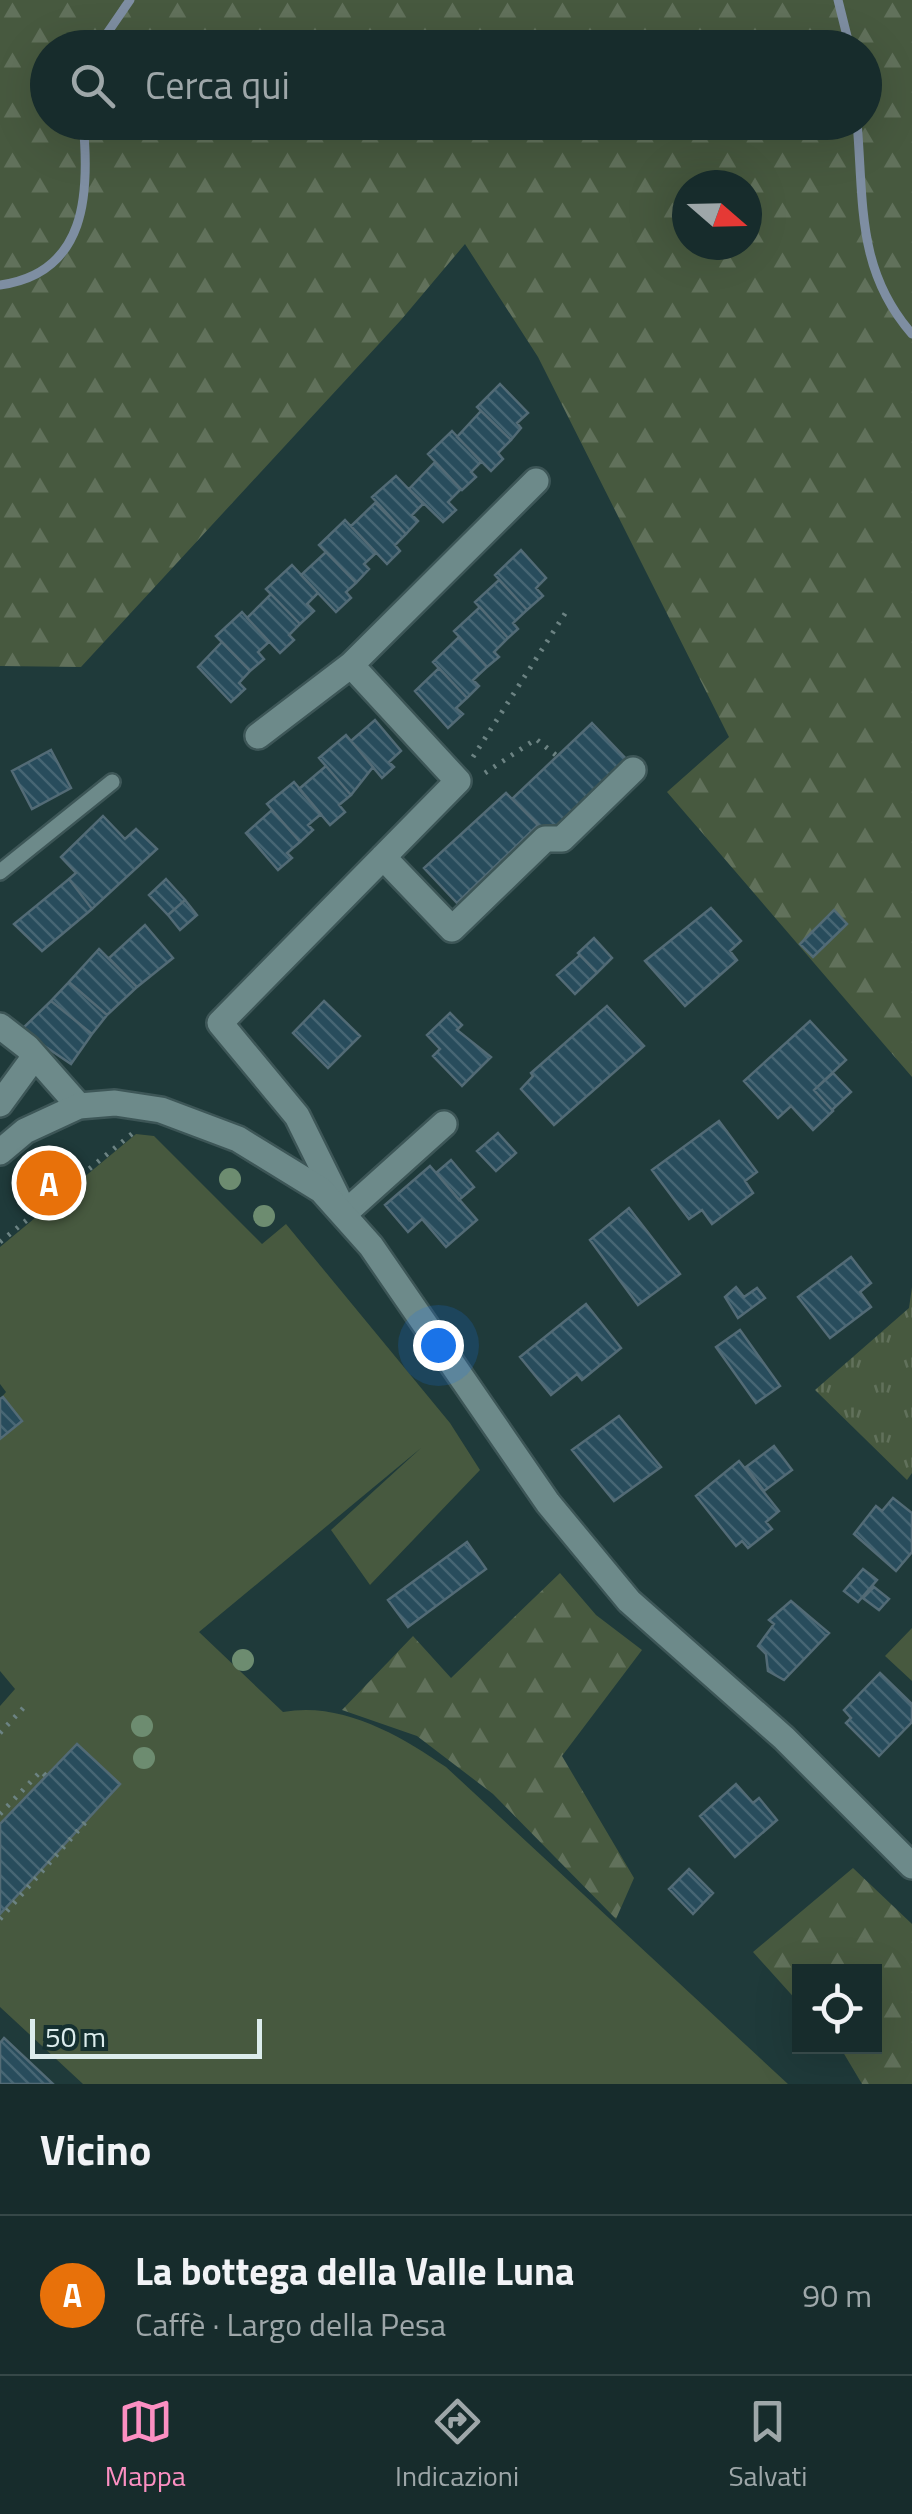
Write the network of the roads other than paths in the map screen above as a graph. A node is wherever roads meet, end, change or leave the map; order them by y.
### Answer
1 (536, 481) dead end
2 (351, 665) junction
3 (258, 736) dead end
4 (634, 770) dead end
5 (112, 782) dead end
6 (382, 857) junction
7 (0, 872) edge
8 (0, 1026) edge
9 (35, 1056) junction
10 (0, 1104) edge
11 (79, 1106) junction
12 (296, 1116) junction
13 (444, 1124) dead end
14 (0, 1152) edge
15 (290, 1168) junction
16 (345, 1213) junction
17 (912, 1866) edge

1 - 2 street
2 - 3 street
2 - 6 street
4 - 6 street
5 - 7 lane
6 - 12 street
8 - 9 street
9 - 10 street
9 - 11 street
11 - 14 street
11 - 15 street
12 - 15 street
12 - 16 street
13 - 16 street
15 - 16 street
16 - 17 street

